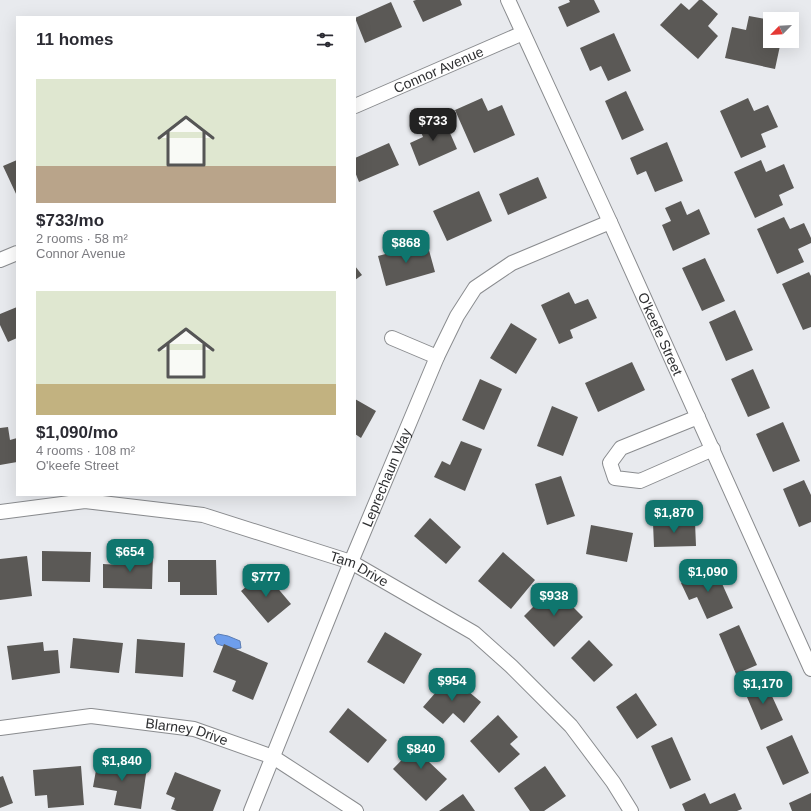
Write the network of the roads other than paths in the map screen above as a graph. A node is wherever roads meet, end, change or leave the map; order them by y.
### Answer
1 (508, 0) edge
2 (522, 33) junction
3 (356, 106) edge
4 (610, 222) junction
5 (16, 253) edge
6 (0, 260) edge
7 (392, 338) dead end
8 (436, 357) junction
9 (698, 417) junction
10 (713, 449) junction
11 (0, 512) edge
12 (351, 562) junction
13 (811, 669) edge
14 (0, 728) edge
15 (273, 757) junction
16 (251, 811) edge
17 (356, 811) edge
18 (631, 811) edge

1 - 2 street, O'keefe Street
2 - 3 street, Connor Avenue
2 - 4 street, O'keefe Street
4 - 8 street, Leprechaun Way
4 - 9 street, O'keefe Street
5 - 6 street
7 - 8 street
8 - 12 street, Leprechaun Way
9 - 10 street, O'keefe Street
9 - 10 street
10 - 13 street, O'keefe Street
11 - 12 street, Tam Drive
12 - 15 street, Leprechaun Way
12 - 18 street, Tam Drive
14 - 15 street, Blarney Drive
15 - 16 street, Leprechaun Way
15 - 17 street, Blarney Drive

